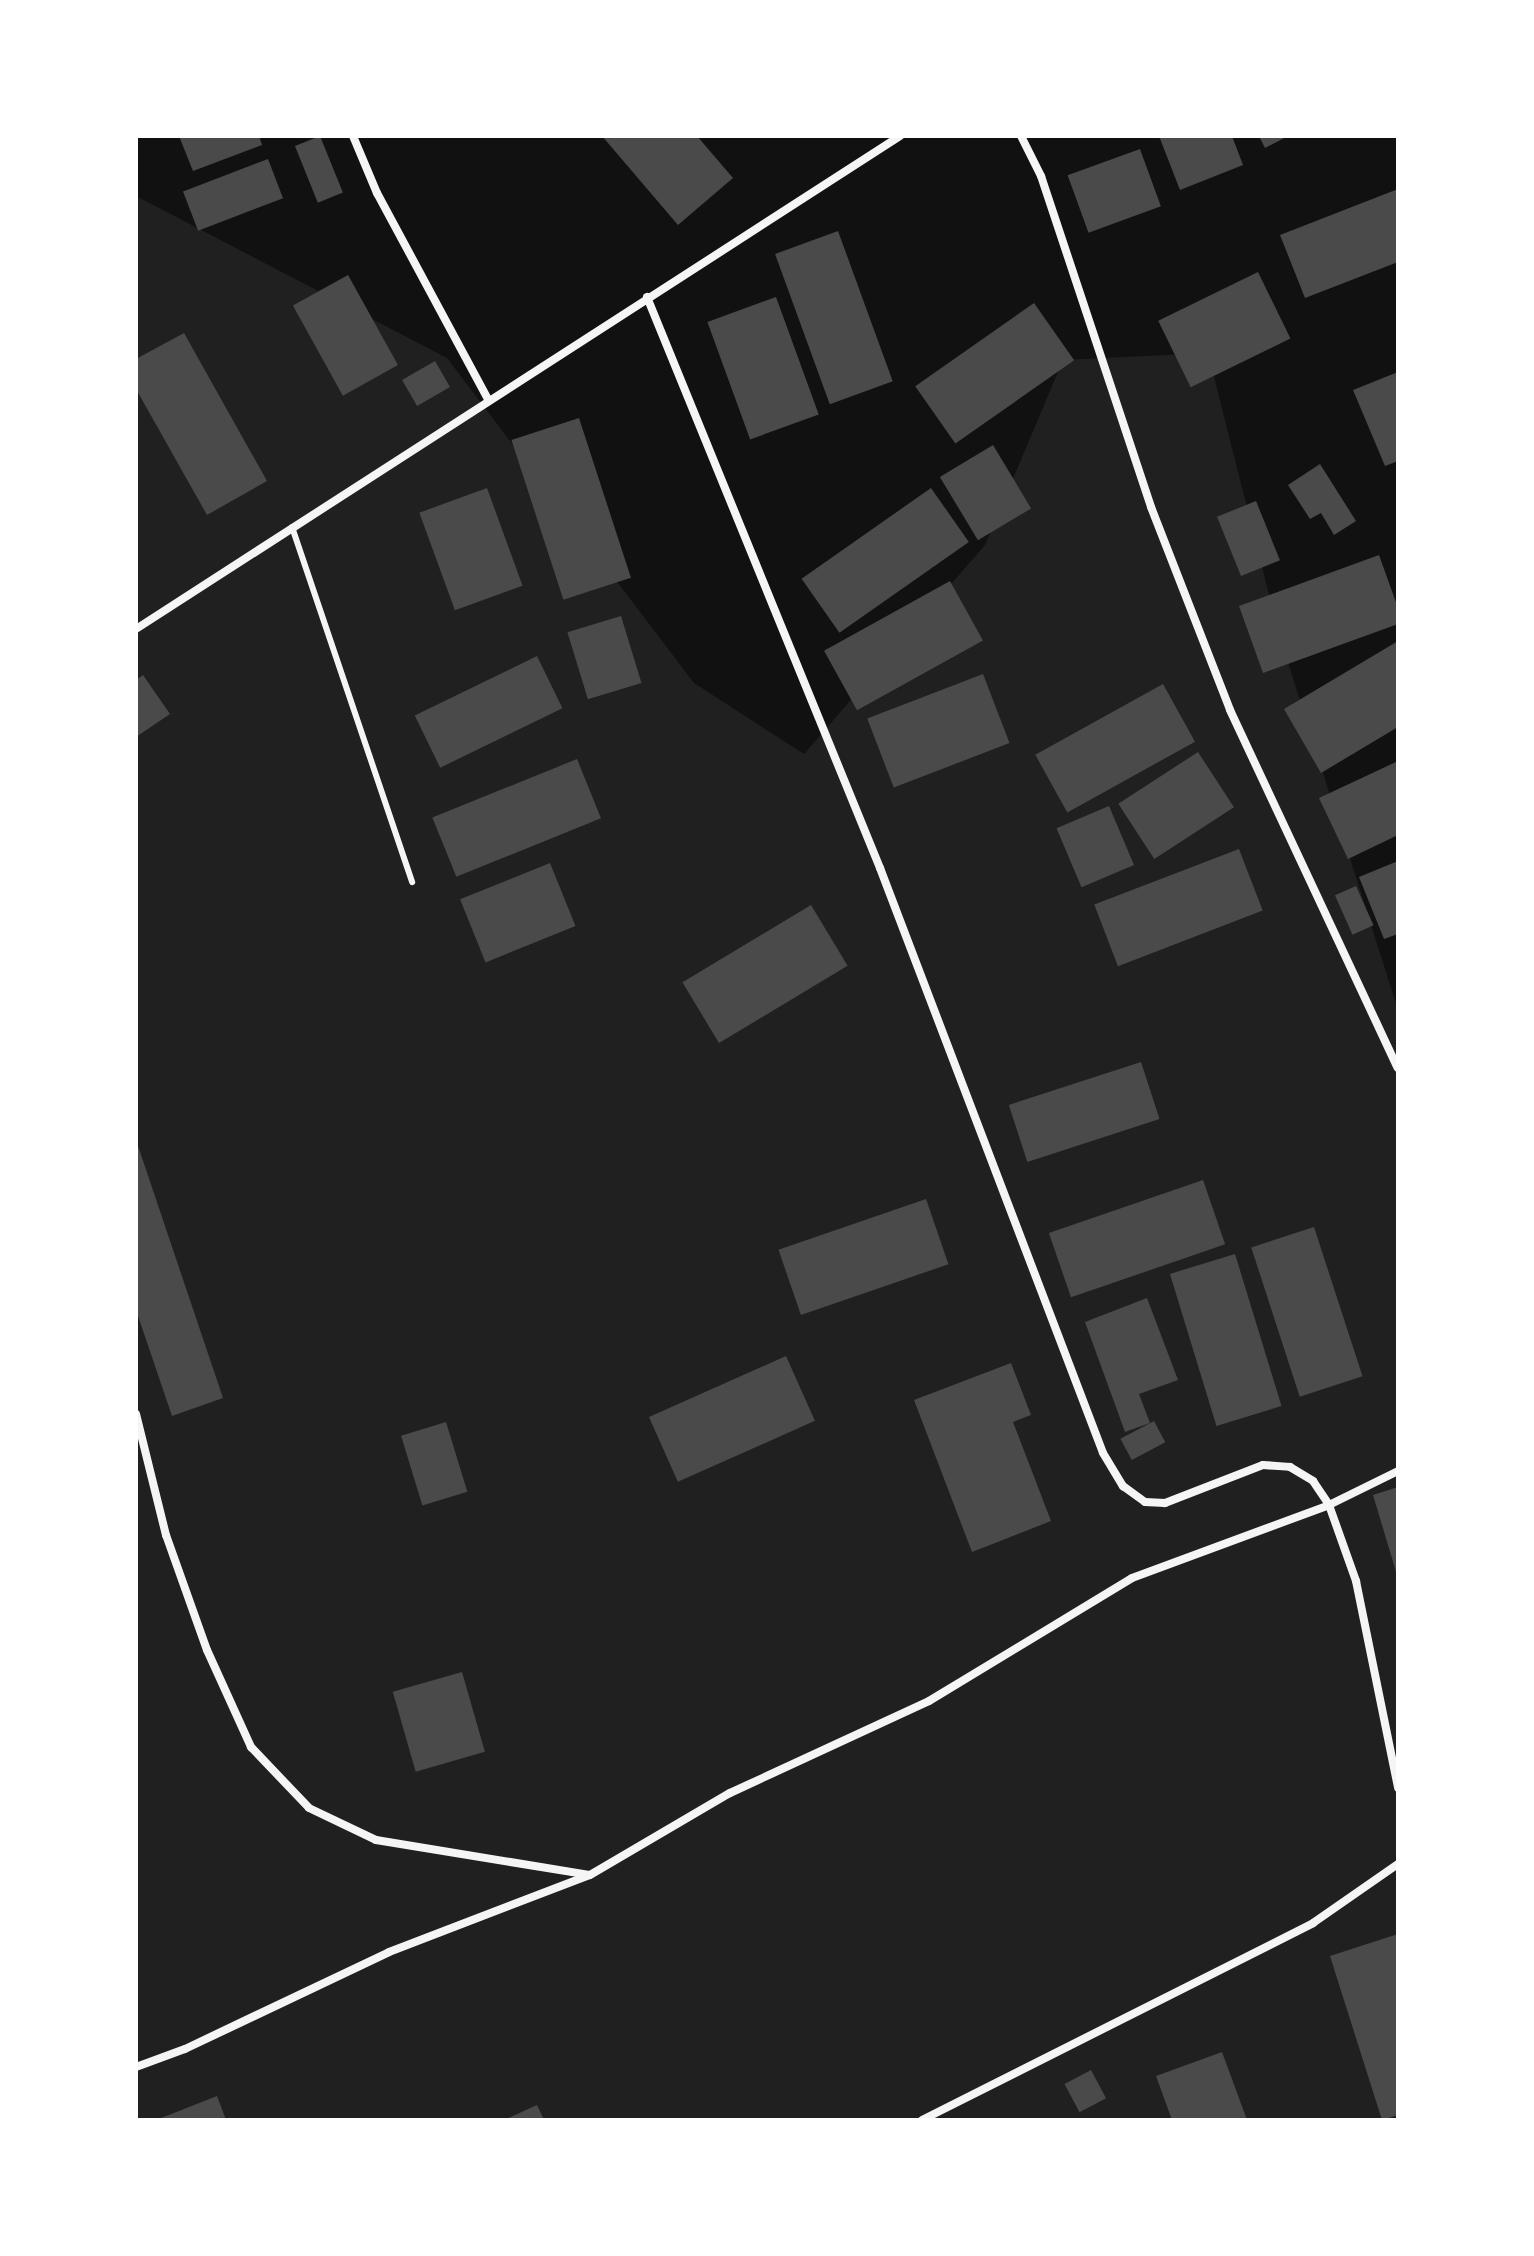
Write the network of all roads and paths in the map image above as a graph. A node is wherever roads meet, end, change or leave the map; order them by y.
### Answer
1 (353, 136) edge
2 (900, 136) edge
3 (1021, 136) edge
4 (647, 297) junction
5 (488, 399) junction
6 (292, 527) junction
7 (136, 629) edge
8 (412, 882) dead end
9 (1398, 1068) edge
10 (136, 1414) edge
11 (1398, 1471) edge
12 (1329, 1505) junction
13 (1398, 1788) edge
14 (1398, 1864) edge
15 (590, 1875) junction
16 (136, 2067) edge
17 (922, 2120) edge

1 - 5 street
2 - 4 street
3 - 9 street
4 - 5 street
4 - 12 street
5 - 6 street
6 - 7 street
6 - 8 lane
10 - 15 street
11 - 12 street
12 - 13 street
12 - 15 street
14 - 17 street
15 - 16 street

